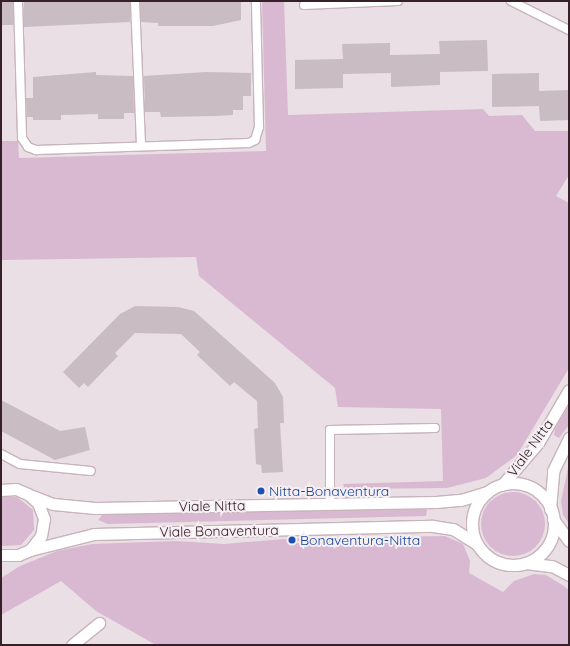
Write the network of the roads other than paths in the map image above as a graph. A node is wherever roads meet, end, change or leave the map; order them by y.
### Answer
1 (18, 1) edge
2 (135, 1) edge
3 (256, 1) edge
4 (398, 1) edge
5 (511, 1) edge
6 (304, 5) dead end
7 (569, 30) edge
8 (141, 146) junction
9 (569, 390) edge
10 (435, 428) dead end
11 (569, 438) edge
12 (1, 454) edge
13 (91, 471) dead end
14 (1, 482) edge
15 (502, 485) junction
16 (16, 489) junction
17 (1, 490) edge
18 (488, 492) junction
19 (32, 496) junction
20 (330, 504) junction
21 (552, 514) junction
22 (569, 541) edge
23 (477, 544) junction
24 (30, 550) junction
25 (1, 555) edge
26 (18, 555) junction
27 (1, 564) edge
28 (523, 564) junction
29 (569, 575) edge
30 (99, 622) dead end
31 (72, 645) edge

1 - 8 lane
2 - 8 lane
3 - 8 lane
4 - 6 lane
5 - 7 lane
9 - 15 main road, Viale Nitta
10 - 20 lane
11 - 21 main road
12 - 13 lane
14 - 16 main road
15 - 18 main road
15 - 21 main road
16 - 17 main road
16 - 19 main road, Viale Nitta
18 - 20 main road, Viale Nitta
18 - 23 main road
19 - 20 main road, Viale Nitta
19 - 24 main road
21 - 22 main road
21 - 28 main road
23 - 24 main road, Viale Bonaventura
23 - 28 main road
24 - 26 main road, Viale Bonaventura
25 - 26 main road
26 - 27 main road
28 - 29 main road
30 - 31 main road

